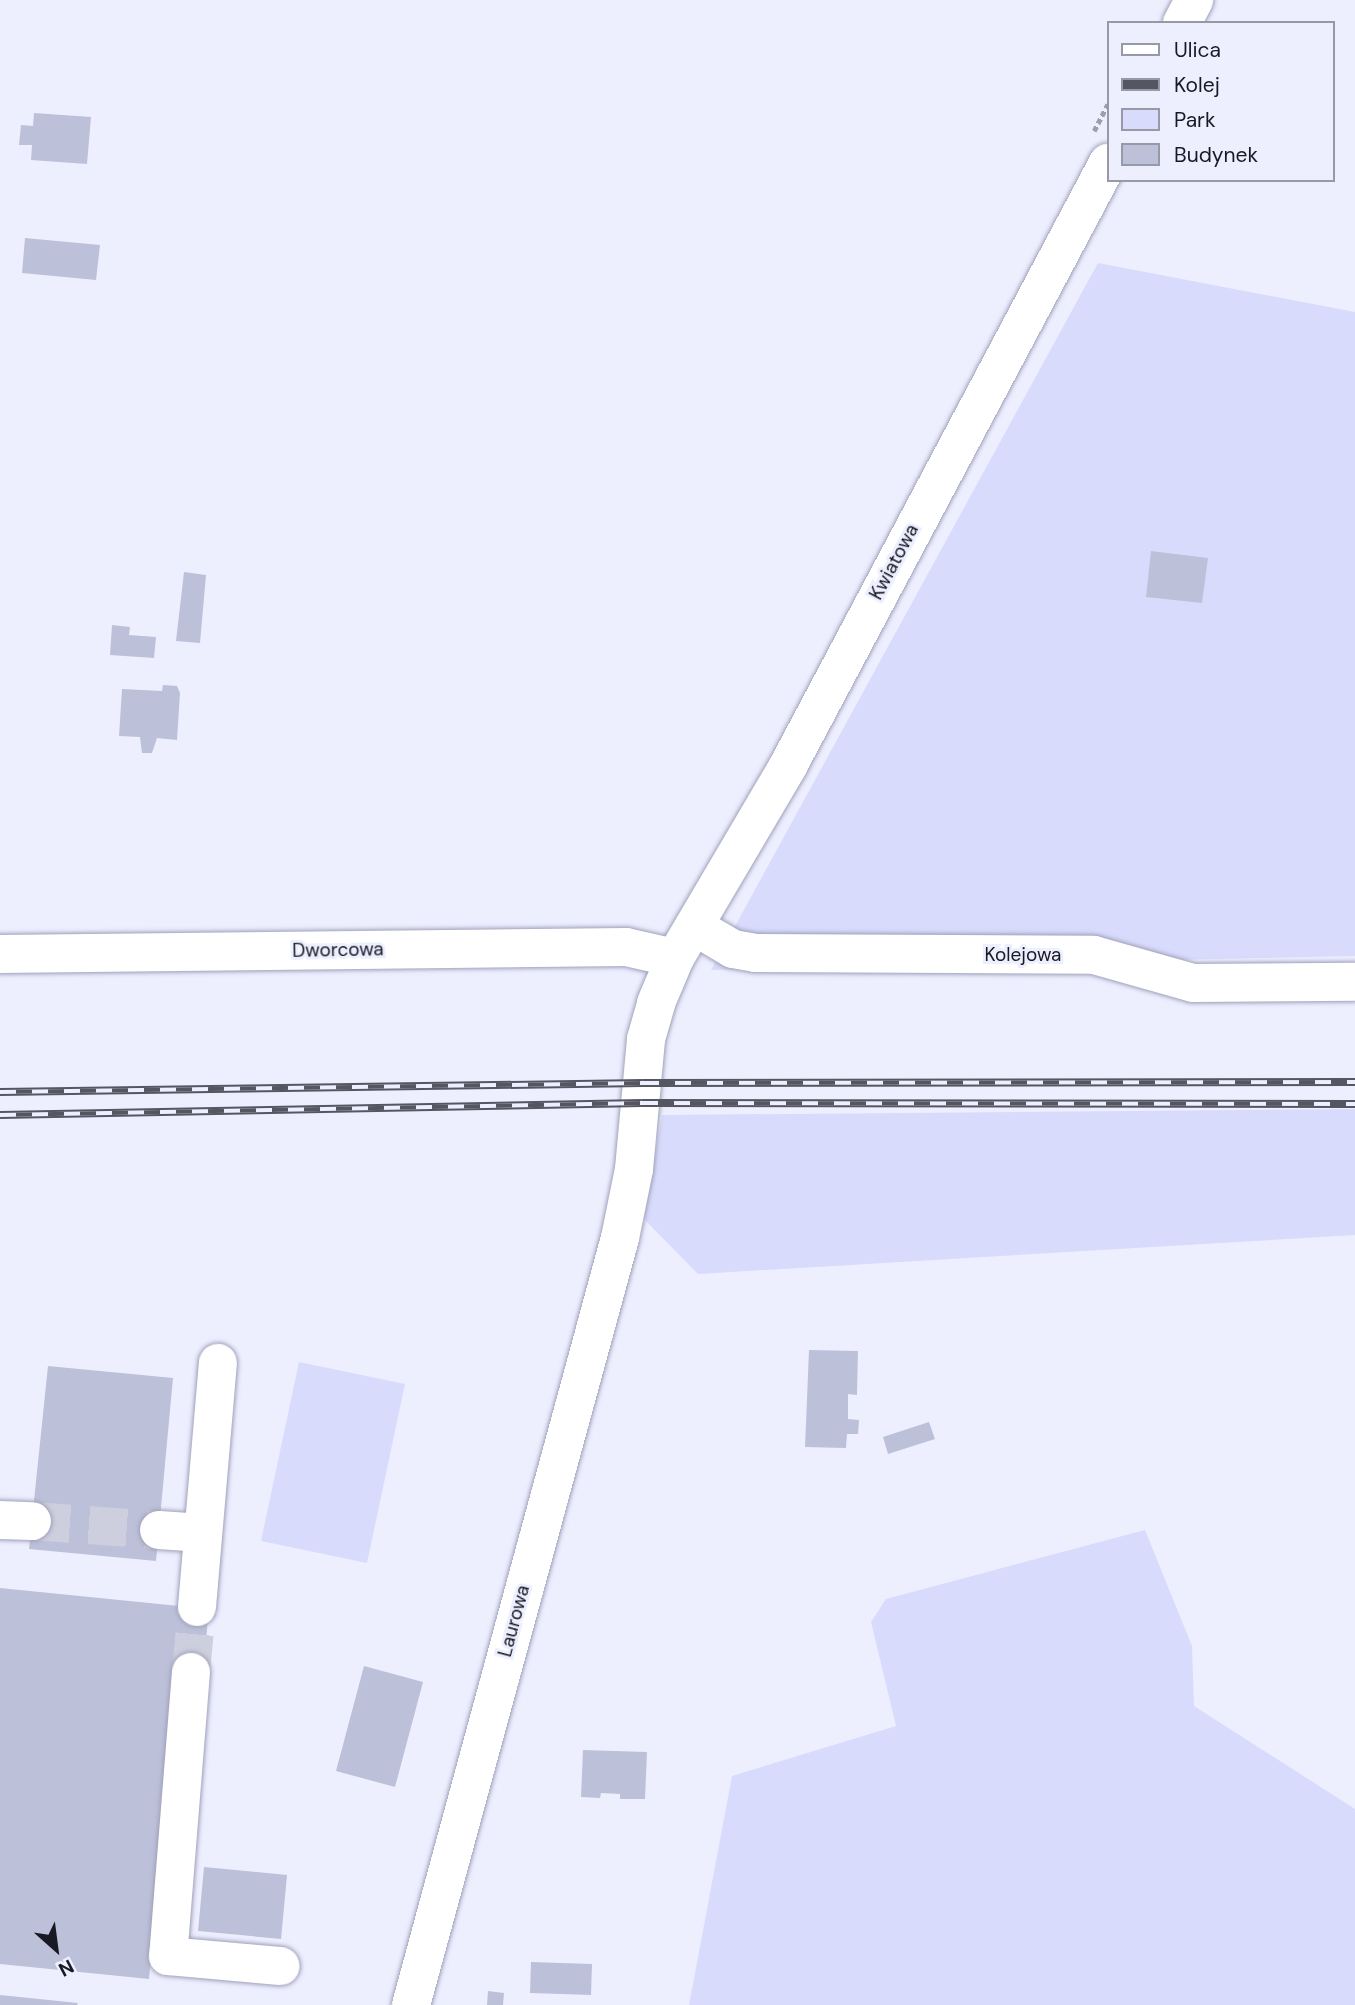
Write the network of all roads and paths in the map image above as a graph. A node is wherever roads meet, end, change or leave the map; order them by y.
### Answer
1 (1194, 0) edge
2 (1183, 21) edge
3 (1106, 114) edge
4 (1098, 152) edge
5 (694, 926) junction
6 (0, 954) edge
7 (675, 958) junction
8 (1355, 982) edge
9 (218, 1363) dead end
10 (159, 1530) tunnel mouth
11 (203, 1533) junction
12 (197, 1607) tunnel mouth
13 (191, 1672) tunnel mouth
14 (281, 1966) dead end
15 (411, 2005) edge

1 - 2 street
3 - 4 path
4 - 5 street, Kwiatowa
5 - 7 street, Kwiatowa
5 - 8 street, Kolejowa
6 - 7 street, Dworcowa
7 - 15 street, Laurowa
9 - 11 street
10 - 11 street
11 - 12 street
13 - 14 street

